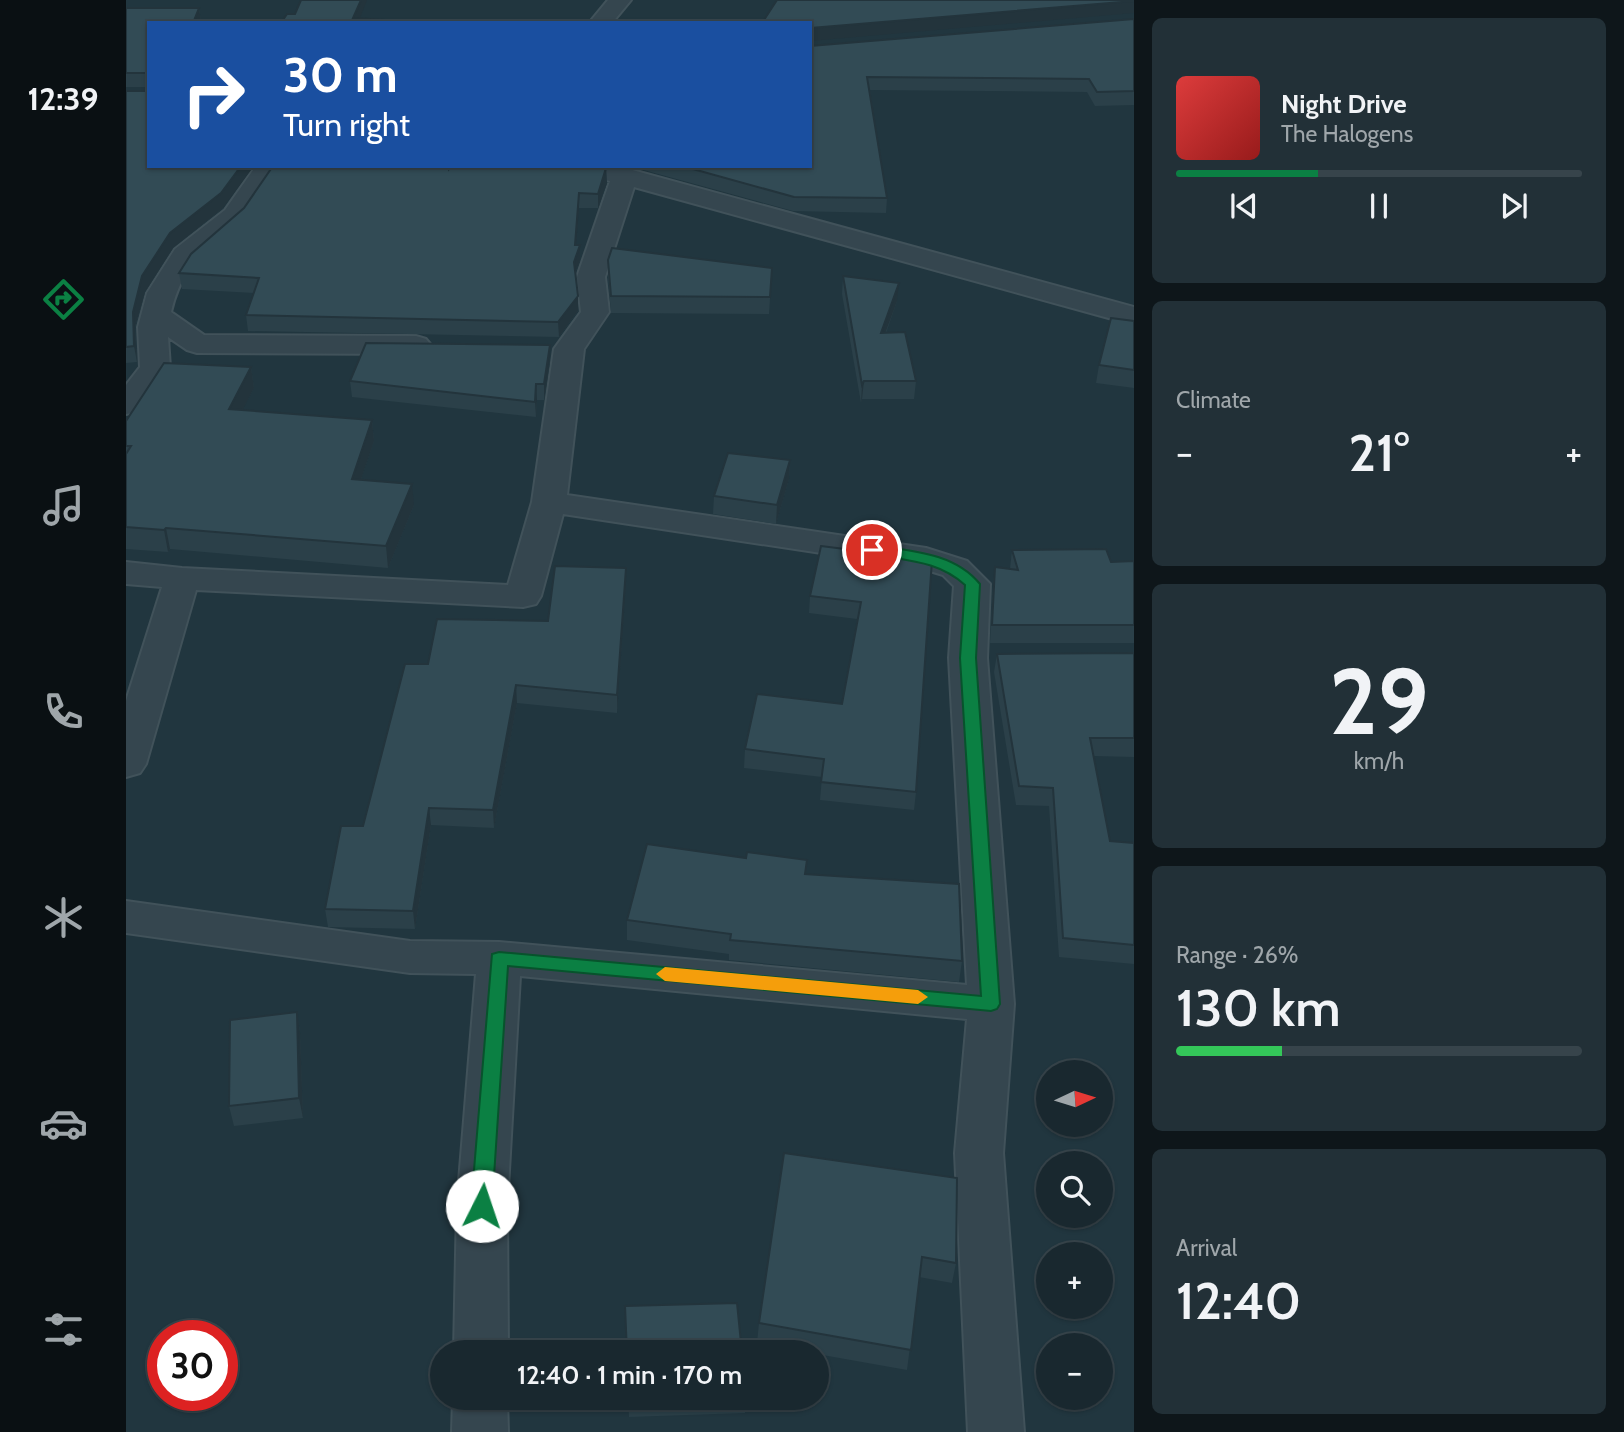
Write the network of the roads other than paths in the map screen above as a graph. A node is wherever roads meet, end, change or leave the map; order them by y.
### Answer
1 (620, 0) edge
2 (602, 21) edge
3 (268, 168) edge
4 (583, 168) edge
5 (625, 176) junction
6 (156, 314) junction
7 (1134, 316) edge
8 (443, 346) edge
9 (126, 405) edge
10 (549, 502) junction
11 (126, 573) edge
12 (182, 579) junction
13 (126, 764) edge
14 (126, 917) edge
15 (499, 958) junction
16 (991, 1004) junction
17 (481, 1340) edge
18 (480, 1410) edge
19 (480, 1432) edge
20 (996, 1432) edge

1 - 2 street
3 - 6 street
4 - 5 street
5 - 7 street
5 - 10 street
6 - 8 street
6 - 9 street
10 - 12 street
10 - 16 street
11 - 12 street
12 - 13 street
14 - 15 street
15 - 16 street
15 - 17 street
16 - 20 street
18 - 19 street

